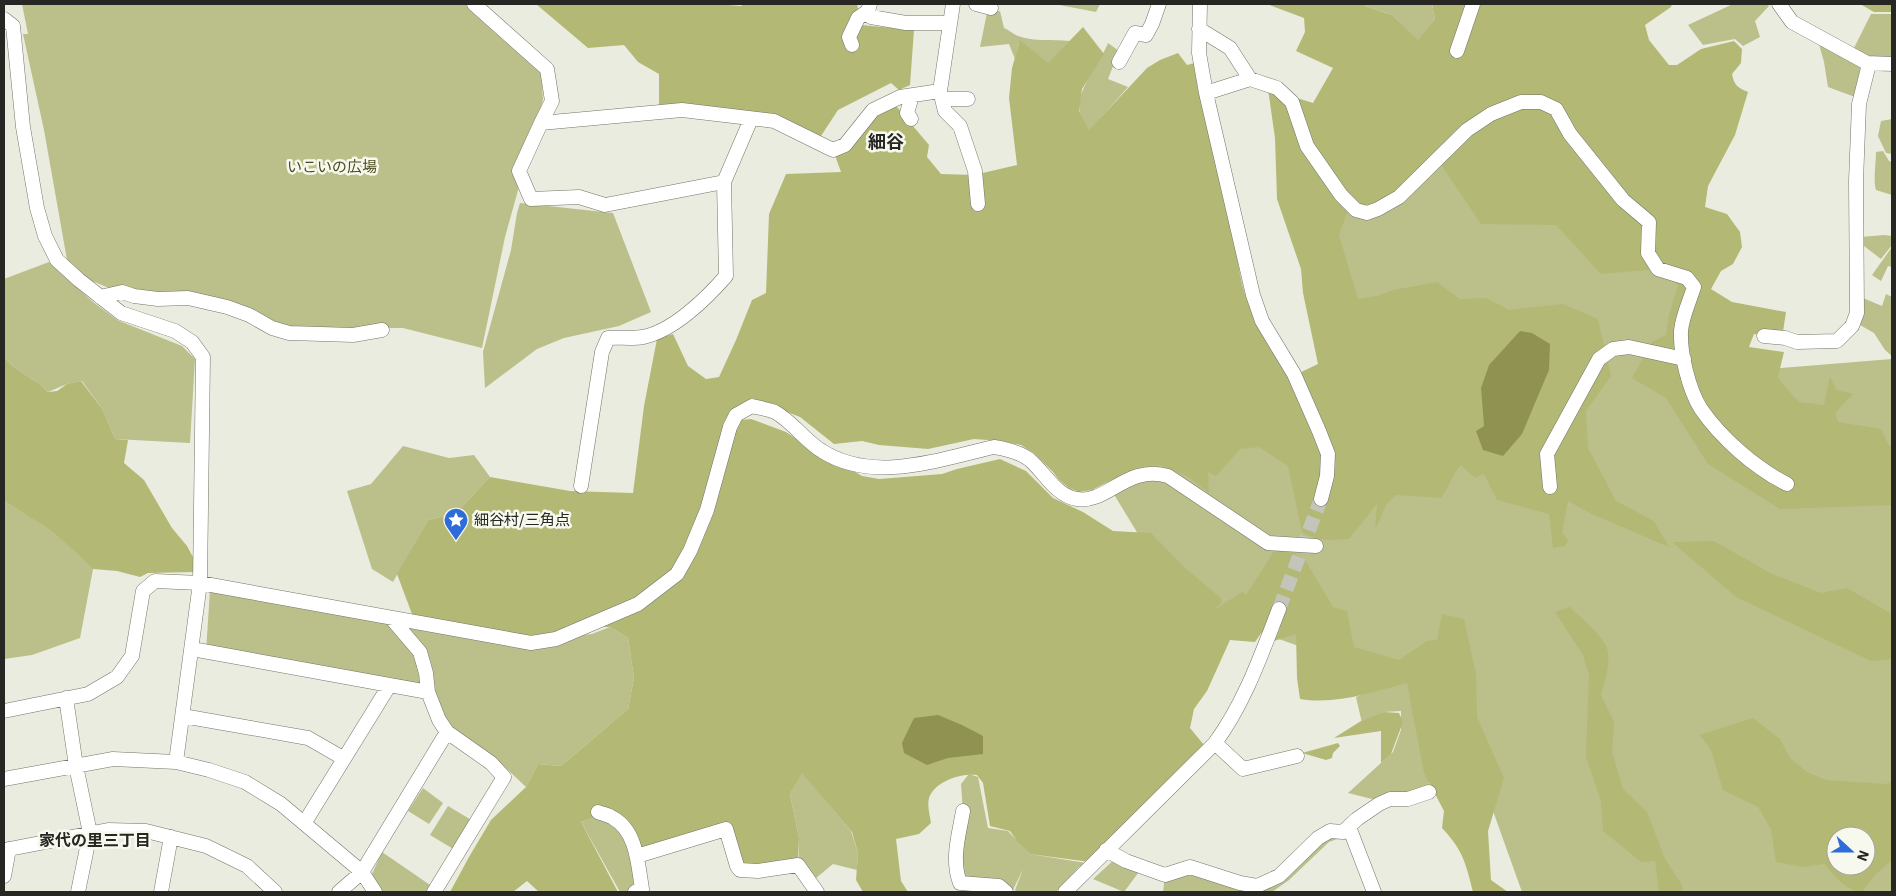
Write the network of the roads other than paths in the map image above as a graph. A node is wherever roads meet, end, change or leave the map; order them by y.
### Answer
1 (474, 4) edge
2 (953, 4) edge
3 (976, 4) edge
4 (1160, 4) edge
5 (1200, 4) edge
6 (1473, 4) edge
7 (1779, 4) edge
8 (869, 7) edge
9 (991, 8) dead end
10 (4, 19) edge
11 (950, 24) junction
12 (1199, 28) junction
13 (852, 45) dead end
14 (1457, 51) dead end
15 (1119, 62) dead end
16 (1866, 63) junction
17 (1892, 64) edge
18 (1250, 79) junction
19 (1206, 93) junction
20 (941, 95) junction
21 (912, 96) junction
22 (968, 99) dead end
23 (751, 119) junction
24 (912, 119) dead end
25 (541, 123) junction
26 (724, 182) junction
27 (978, 204) dead end
28 (100, 297) junction
29 (382, 330) dead end
30 (1764, 336) dead end
31 (1684, 359) junction
32 (1787, 484) dead end
33 (581, 486) dead end
34 (1550, 487) dead end
35 (1321, 500) tunnel mouth
36 (1316, 546) dead end
37 (200, 583) junction
38 (1279, 608) tunnel mouth
39 (391, 618) junction
40 (192, 649) junction
41 (389, 686) junction
42 (428, 692) junction
43 (66, 698) junction
44 (4, 711) edge
45 (182, 716) junction
46 (447, 732) junction
47 (1215, 743) junction
48 (1296, 756) dead end
49 (343, 758) junction
50 (176, 762) junction
51 (76, 766) junction
52 (4, 779) edge
53 (1430, 792) dead end
54 (963, 811) dead end
55 (598, 812) dead end
56 (304, 822) junction
57 (1349, 827) junction
58 (90, 833) junction
59 (171, 837) junction
60 (6, 849) edge
61 (1106, 850) junction
62 (637, 856) junction
63 (362, 872) junction
64 (4, 876) edge
65 (78, 892) edge
66 (161, 892) edge
67 (275, 892) edge
68 (339, 892) edge
69 (376, 892) edge
70 (434, 892) edge
71 (635, 892) edge
72 (817, 892) edge
73 (1006, 892) edge
74 (1065, 892) edge
75 (1374, 892) edge

1 - 25 street
2 - 11 street
3 - 9 street
4 - 15 street
5 - 12 street
6 - 14 street
7 - 16 street
8 - 11 street
8 - 13 street
10 - 28 street
11 - 20 street
12 - 18 street
12 - 19 street
16 - 17 street
16 - 30 street
18 - 19 street
18 - 31 street
19 - 35 street
20 - 21 street
20 - 22 street
20 - 27 street
21 - 23 street
21 - 24 street
23 - 25 street
23 - 26 street
25 - 26 street
26 - 33 street
28 - 29 street
28 - 37 street
31 - 32 street
31 - 34 street
36 - 39 street
37 - 39 street
37 - 40 street
37 - 43 street
38 - 47 street
39 - 42 street
40 - 41 street
40 - 45 street
41 - 42 street
41 - 49 street
42 - 46 street
43 - 44 street
43 - 51 street
45 - 49 street
45 - 50 street
46 - 63 street
46 - 70 street
47 - 48 street
47 - 61 street
49 - 56 street
50 - 51 street
50 - 56 street
51 - 52 street
51 - 58 street
53 - 57 street
54 - 73 street
55 - 62 street
56 - 63 street
57 - 61 street
57 - 75 street
58 - 59 street
58 - 60 street
58 - 65 street
59 - 66 street
59 - 67 street
60 - 64 street
61 - 74 street
62 - 71 street
62 - 72 street
63 - 68 street
63 - 69 street

